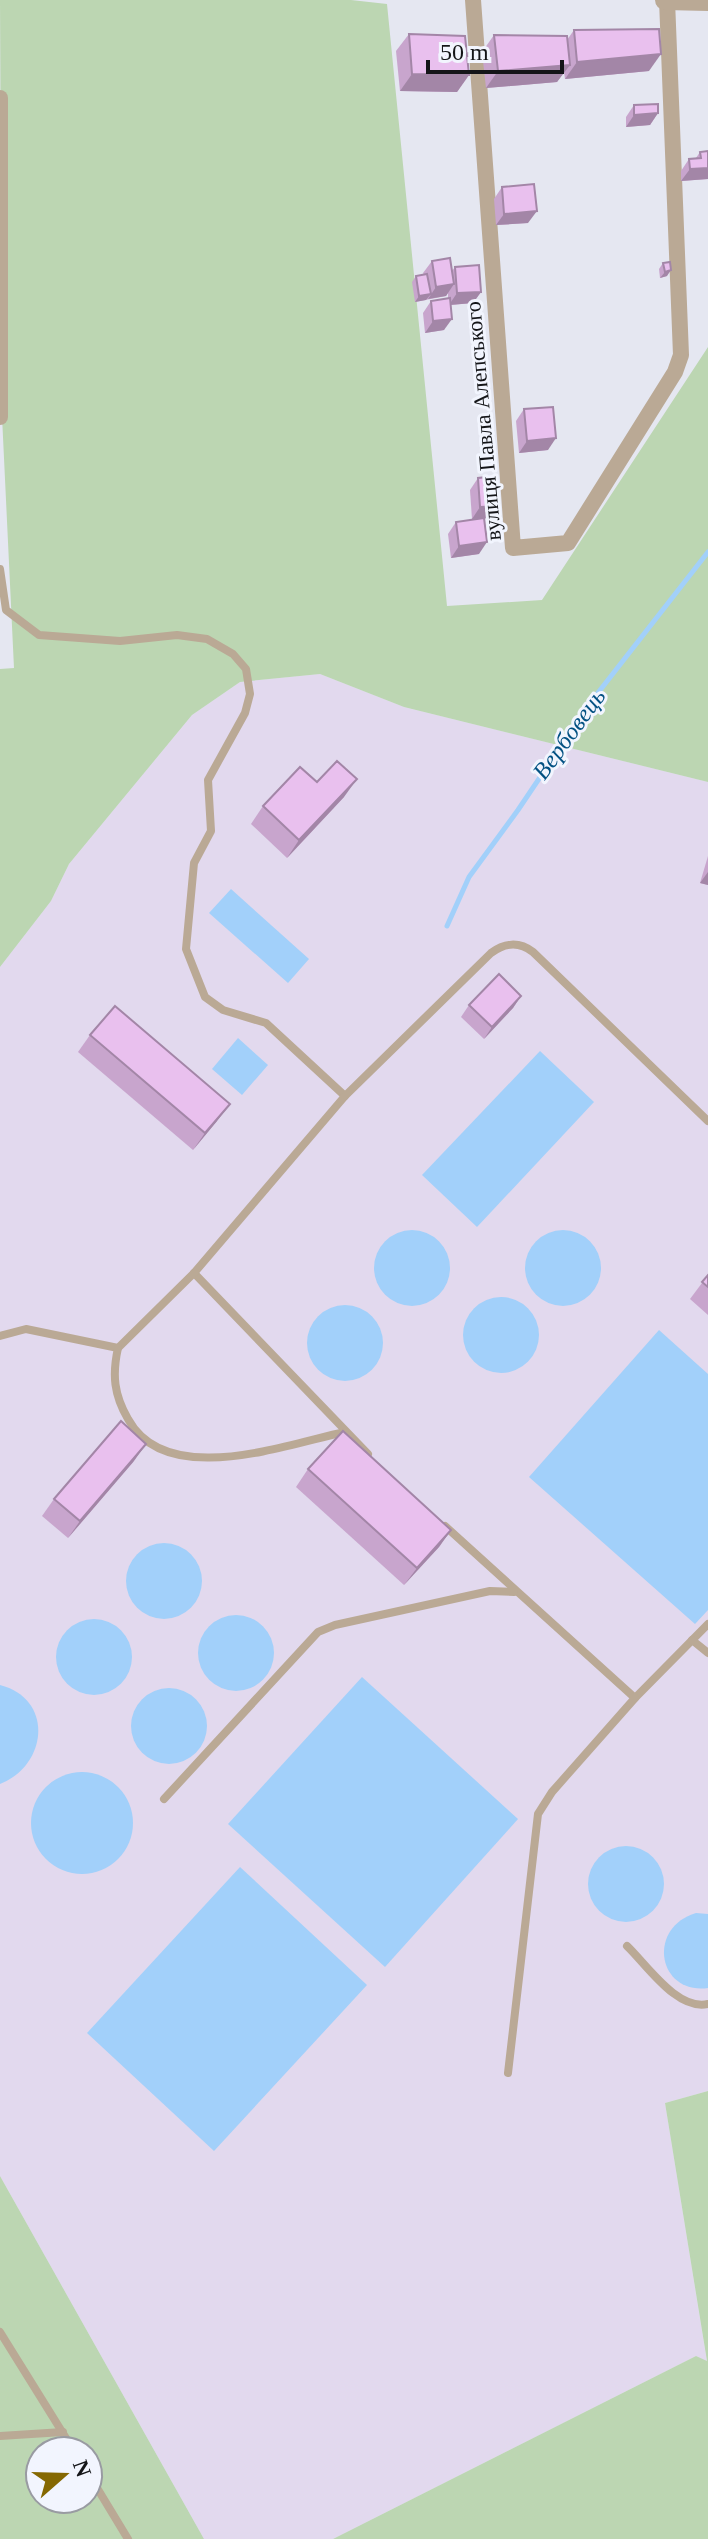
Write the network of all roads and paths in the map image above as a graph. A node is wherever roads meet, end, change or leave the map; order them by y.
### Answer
1 (473, 0) edge
2 (666, 0) edge
3 (708, 1) edge
4 (0, 98) edge
5 (1, 416) edge
6 (0, 569) edge
7 (345, 1096) junction
8 (708, 1121) edge
9 (194, 1273) junction
10 (0, 1336) edge
11 (118, 1348) junction
12 (345, 1432) junction
13 (379, 1464) edge
14 (435, 1518) edge
15 (515, 1593) junction
16 (708, 1624) edge
17 (692, 1640) junction
18 (708, 1653) edge
19 (635, 1698) junction
20 (164, 1799) dead end
21 (627, 1946) dead end
22 (708, 2004) edge
23 (508, 2073) dead end
24 (0, 2332) edge
25 (63, 2432) junction
26 (65, 2435) edge
27 (0, 2436) edge
28 (104, 2499) edge
29 (128, 2539) edge

1 - 2 street, вулиця Павла Алепського
2 - 3 street
4 - 5 street
6 - 7 lane
7 - 8 lane
7 - 9 lane
9 - 11 lane
9 - 12 lane
10 - 11 lane
11 - 12 lane
12 - 13 lane
14 - 15 lane
15 - 19 lane
15 - 20 lane
16 - 17 lane
17 - 18 lane
17 - 19 lane
19 - 23 lane
21 - 22 lane
24 - 25 lane
25 - 26 lane
25 - 27 lane
28 - 29 lane

